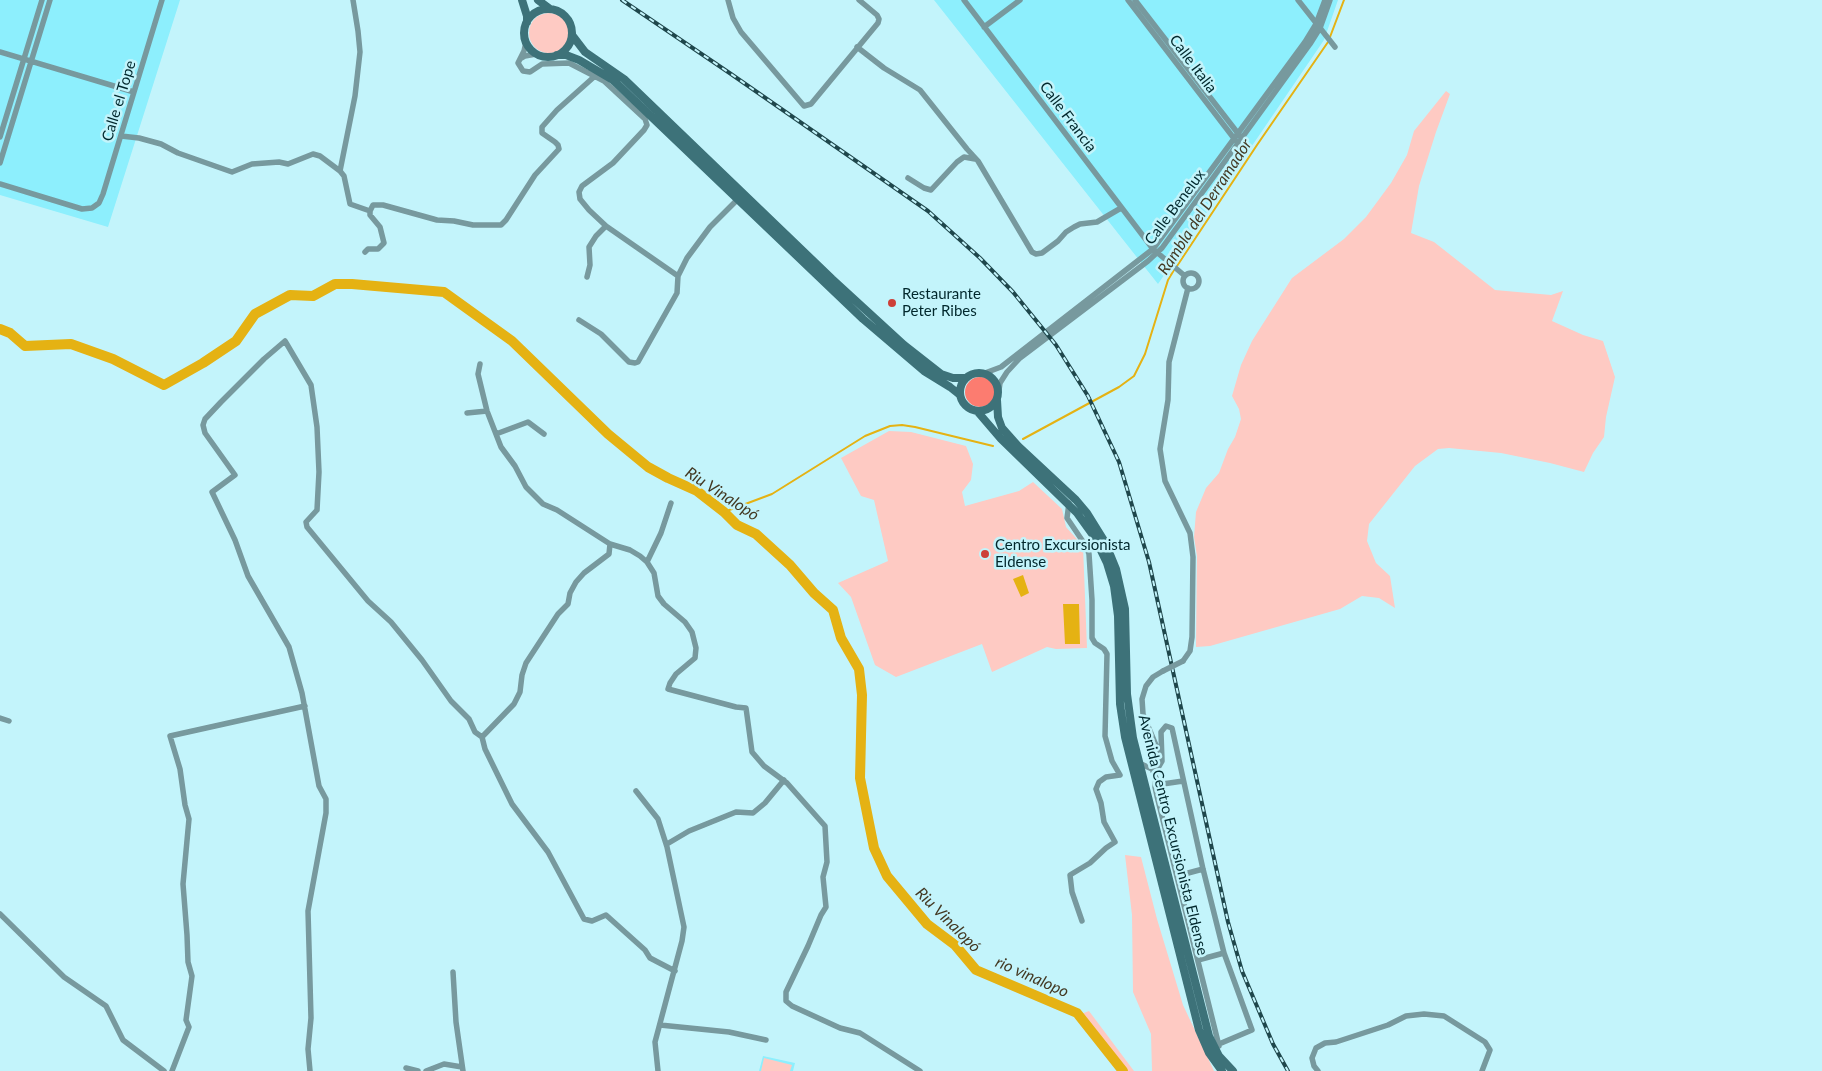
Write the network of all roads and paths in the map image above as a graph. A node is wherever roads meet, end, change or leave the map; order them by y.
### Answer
1 (42, 0) edge
2 (50, 0) edge
3 (162, 0) edge
4 (353, 0) edge
5 (522, 0) edge
6 (538, 0) edge
7 (728, 0) edge
8 (859, 0) edge
9 (964, 0) edge
10 (1020, 0) edge
11 (1128, 0) edge
12 (1136, 0) edge
13 (1298, 0) edge
14 (1325, 0) edge
15 (1330, 0) edge
16 (550, 9) junction
17 (527, 22) junction
18 (1318, 26) junction
19 (984, 27) junction
20 (572, 35) junction
21 (526, 42) junction
22 (1333, 44) dead end
23 (857, 47) junction
24 (0, 52) edge
25 (536, 54) junction
26 (557, 55) junction
27 (520, 59) junction
28 (28, 60) junction
29 (595, 76) junction
30 (134, 92) junction
31 (121, 136) junction
32 (0, 137) edge
33 (1238, 138) junction
34 (975, 158) junction
35 (0, 163) edge
36 (340, 171) junction
37 (908, 178) dead end
38 (0, 184) edge
39 (738, 199) junction
40 (1121, 208) junction
41 (370, 211) junction
42 (606, 226) junction
43 (1155, 251) junction
44 (365, 252) dead end
45 (678, 276) junction
46 (1184, 276) junction
47 (587, 277) dead end
48 (1188, 288) junction
49 (579, 320) dead end
50 (480, 364) dead end
51 (985, 373) junction
52 (966, 378) junction
53 (998, 390) junction
54 (960, 395) junction
55 (997, 400) junction
56 (487, 411) junction
57 (977, 411) junction
58 (467, 413) dead end
59 (496, 434) junction
60 (544, 434) dead end
61 (671, 503) dead end
62 (1069, 503) junction
63 (610, 544) junction
64 (647, 562) junction
65 (305, 706) junction
66 (0, 718) edge
67 (9, 721) dead end
68 (482, 738) junction
69 (1174, 739) junction
70 (1162, 742) junction
71 (1139, 763) junction
72 (1153, 771) junction
73 (784, 780) junction
74 (1183, 781) junction
75 (1155, 786) junction
76 (636, 791) dead end
77 (1148, 801) junction
78 (667, 844) junction
79 (1203, 869) junction
80 (1177, 876) junction
81 (0, 914) edge
82 (1082, 921) dead end
83 (1224, 953) junction
84 (1198, 960) junction
85 (675, 971) junction
86 (453, 972) dead end
87 (660, 1025) junction
88 (766, 1040) dead end
89 (1218, 1048) junction
90 (406, 1068) dead end
91 (463, 1069) edge
92 (164, 1071) edge
93 (172, 1071) edge
94 (310, 1071) edge
95 (418, 1071) edge
96 (426, 1071) edge
97 (658, 1071) edge
98 (920, 1071) edge
99 (1222, 1071) edge
100 (1233, 1071) edge
101 (1318, 1071) edge
102 (1482, 1071) edge

1 - 28 street
2 - 28 street
3 - 30 street, Calle el Tope
4 - 36 street
5 - 17 street
6 - 16 street
7 - 23 street
8 - 23 street
9 - 19 street, Calle Francia
10 - 19 street
11 - 33 street, Calle Italia
12 - 33 street, Calle Italia
13 - 18 street
14 - 18 street, Calle Benelux
15 - 18 street, Calle Benelux
16 - 17 street
16 - 20 street
17 - 21 street
18 - 22 street
18 - 33 street, Calle Benelux
19 - 40 street, Calle Francia
20 - 26 street
20 - 52 street
21 - 25 street
21 - 27 street
23 - 34 street
24 - 28 street
25 - 26 street
25 - 27 street
26 - 39 street
27 - 29 street
28 - 30 street
28 - 32 street
28 - 35 street
29 - 41 street
29 - 42 street
30 - 31 street, Calle el Tope
31 - 36 street
31 - 38 street, Calle el Tope
33 - 43 street, Calle Benelux
34 - 37 street
34 - 40 street
36 - 41 street
39 - 45 street
39 - 54 street
40 - 43 street, Calle Francia
41 - 44 street
42 - 45 street
42 - 47 street
43 - 46 street, Calle Francia
43 - 51 street, Calle Benelux
43 - 53 street, Calle Benelux
45 - 49 street
46 - 48 street
46 - 48 street
48 - 72 street, bridge
50 - 56 street
51 - 52 street
51 - 53 street
52 - 54 street
53 - 55 street
54 - 57 street
55 - 57 street
55 - 71 street, Avenida Centro Excursionista Eldense
56 - 58 street
56 - 59 street
57 - 62 street, Avenida Centro Excursionista Eldense
59 - 60 street
59 - 63 street
61 - 64 street
62 - 82 street
62 - 99 street, Avenida Centro Excursionista Eldense
63 - 64 street
63 - 68 street
64 - 73 street
65 - 68 street
65 - 93 street
65 - 94 street
66 - 67 street
68 - 85 street
69 - 70 street
69 - 70 street
69 - 74 street
70 - 72 street
71 - 72 street
71 - 77 street, Avenida Centro Excursionista Eldense
72 - 75 street
73 - 78 street
73 - 98 street
74 - 75 street
74 - 79 street
75 - 77 street
75 - 80 street
76 - 78 street
77 - 89 street, Avenida Centro Excursionista Eldense
78 - 85 street
79 - 80 street
79 - 83 street
80 - 84 street
81 - 92 street
83 - 84 street
83 - 89 street
84 - 89 street
85 - 87 street
86 - 91 street
87 - 88 street
87 - 97 street
89 - 100 street, Avenida Centro Excursionista Eldense
90 - 95 street
91 - 96 street
101 - 102 street

